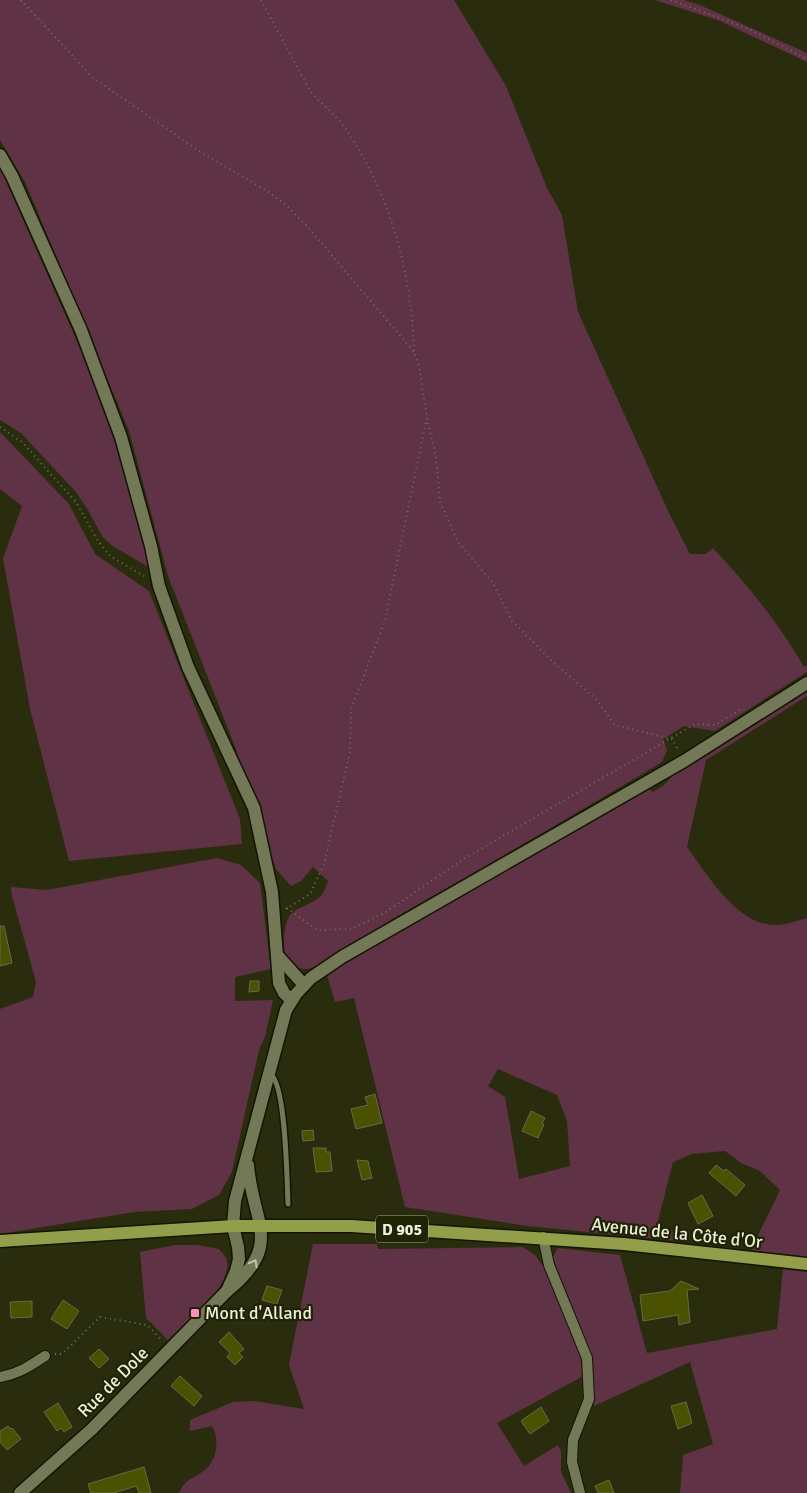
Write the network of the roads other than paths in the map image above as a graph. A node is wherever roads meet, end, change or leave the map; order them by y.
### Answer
1 (0, 156) edge
2 (807, 683) edge
3 (278, 956) junction
4 (304, 985) junction
5 (292, 1000) junction
6 (268, 1073) junction
7 (248, 1158) junction
8 (288, 1204) dead end
9 (261, 1225) junction
10 (233, 1226) junction
11 (543, 1237) junction
12 (0, 1241) edge
13 (807, 1264) edge
14 (227, 1291) junction
15 (45, 1356) road end
16 (0, 1377) edge
17 (20, 1493) edge
18 (580, 1493) edge

1 - 3 street
2 - 4 street
3 - 4 street
3 - 5 street
4 - 5 street
5 - 6 street
6 - 7 street
6 - 8 lane
7 - 9 street
7 - 10 street, Rue de Dole
9 - 10 main road, D 905
9 - 11 main road, D 905
14 -> 9 street, Rue de Dole
10 - 12 main road, D 905
10 - 14 street, Rue de Dole
11 - 13 main road, Avenue de la Côte d'Or / D 905
11 - 18 street
14 - 17 street, Rue de Dole
15 - 16 street

